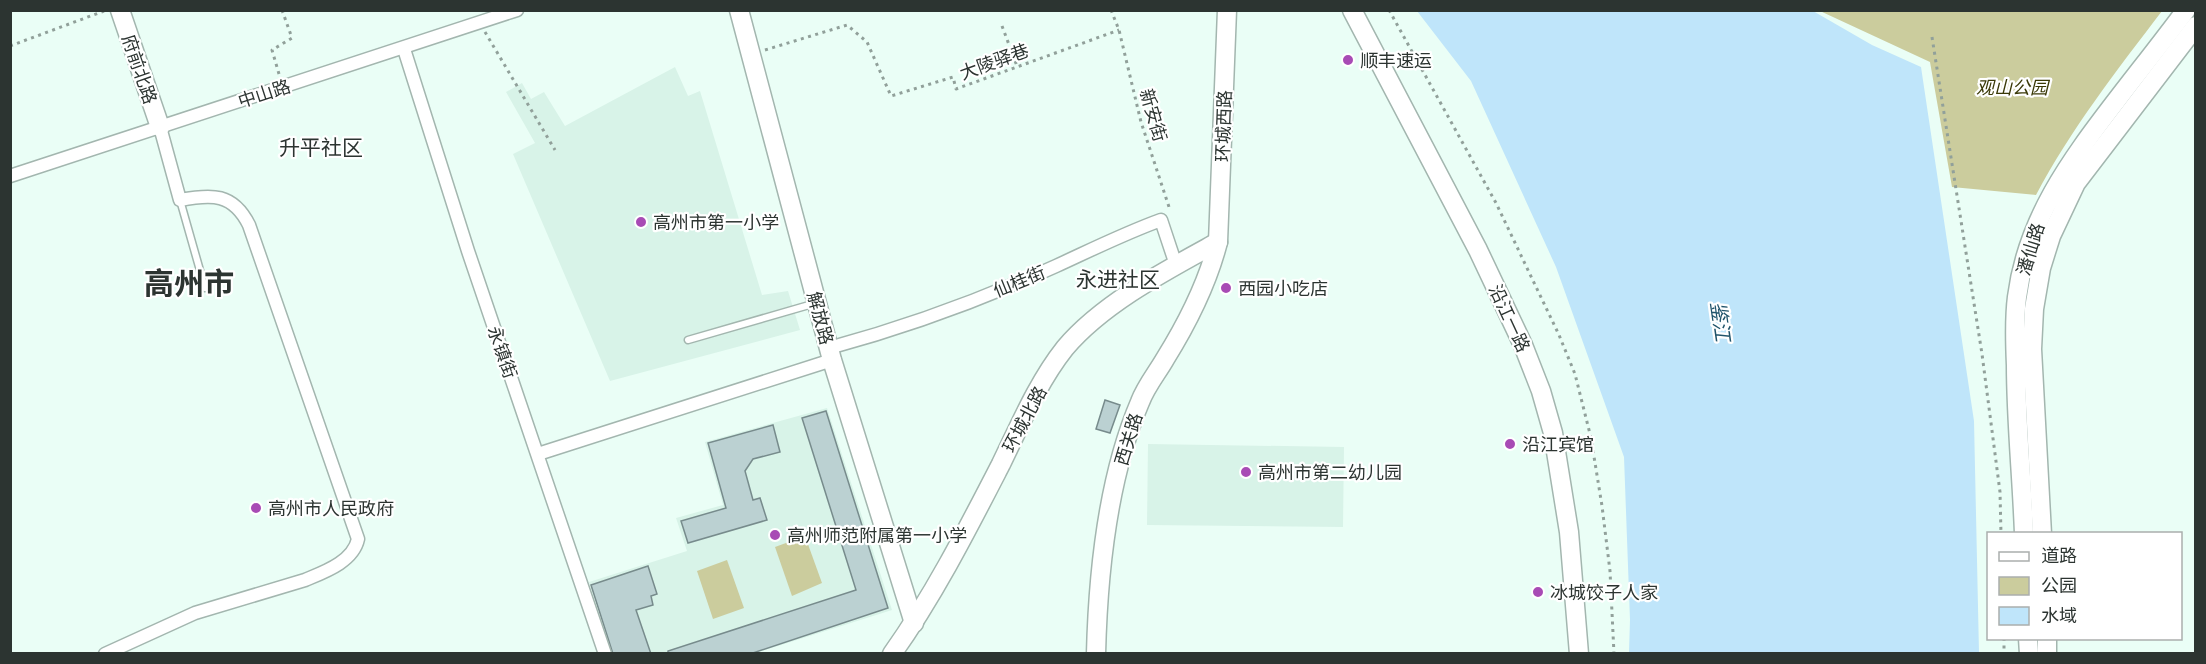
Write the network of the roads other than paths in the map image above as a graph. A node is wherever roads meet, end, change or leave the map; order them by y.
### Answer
1 (120, 10) edge
2 (517, 10) edge
3 (739, 10) edge
4 (1227, 10) edge
5 (1352, 10) edge
6 (2186, 10) edge
7 (2196, 26) edge
8 (404, 48) junction
9 (159, 127) junction
10 (10, 176) edge
11 (180, 200) junction
12 (1218, 242) junction
13 (1176, 265) junction
14 (205, 288) dead end
15 (817, 303) junction
16 (688, 340) dead end
17 (831, 354) junction
18 (538, 454) junction
19 (2024, 532) edge
20 (2042, 532) edge
21 (914, 623) junction
22 (105, 654) edge
23 (605, 654) edge
24 (892, 654) edge
25 (1096, 654) edge
26 (1579, 654) edge

1 - 9 street, 府前北路
2 - 8 street, 中山路
3 - 15 street, 解放路
4 - 12 street, 环城西路
5 - 26 street, 沿江一路
6 - 19 street, 潘仙路
7 - 20 street, 潘仙路
8 - 9 street, 中山路
8 - 18 street, 永镇街
9 - 10 street, 中山路
9 - 11 street
11 - 14 lane
11 - 22 street
12 - 13 street, 环城北路
12 - 25 street, 西关路
13 - 17 street, 仙桂街
13 - 21 street, 环城北路
15 - 16 lane
15 - 17 street, 解放路
17 - 18 street, 仙桂街
17 - 21 street, 解放路
18 - 23 street, 永镇街
21 - 24 street, 环城北路

